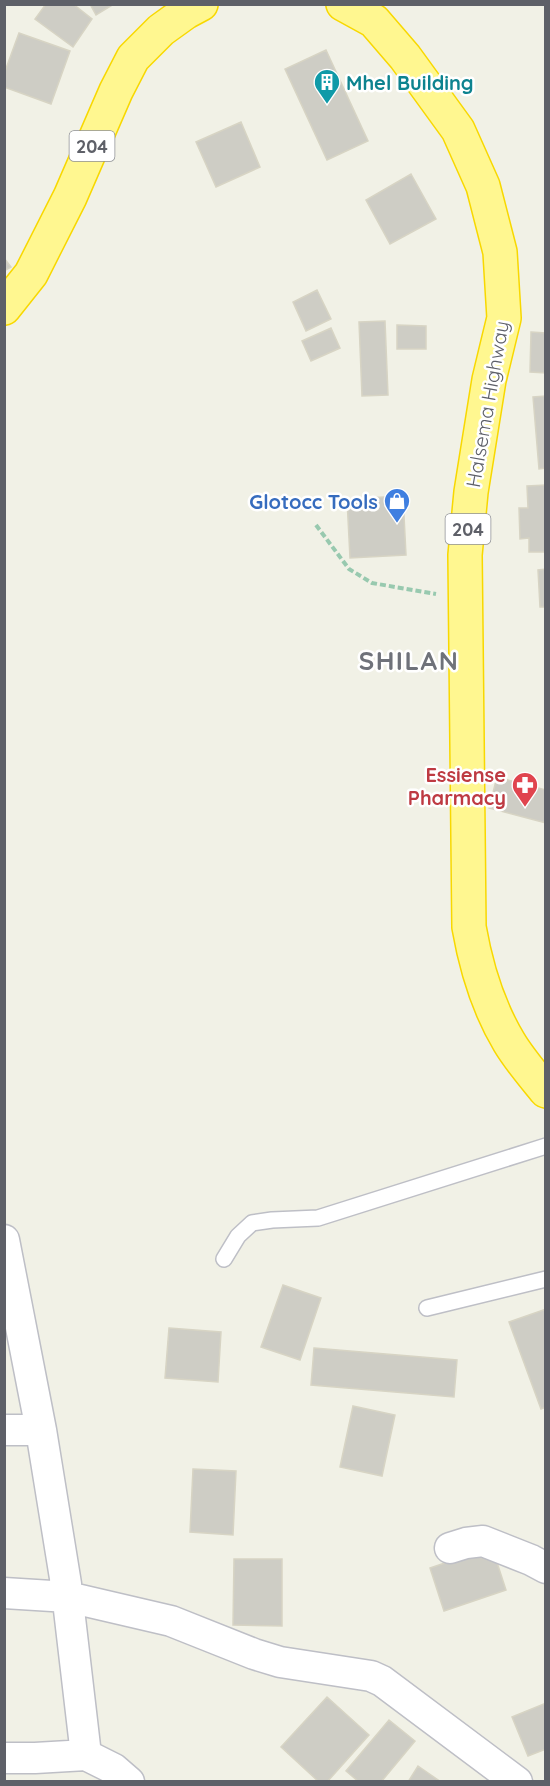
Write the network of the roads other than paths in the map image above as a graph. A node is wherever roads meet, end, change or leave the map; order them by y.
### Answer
1 (201, 4) edge
2 (354, 7) edge
3 (4, 308) edge
4 (546, 1091) edge
5 (546, 1146) edge
6 (4, 1240) edge
7 (224, 1259) dead end
8 (546, 1279) edge
9 (9, 1292) edge
10 (427, 1308) dead end
11 (4, 1430) edge
12 (41, 1430) junction
13 (450, 1548) dead end
14 (546, 1568) edge
15 (4, 1593) edge
16 (68, 1597) junction
17 (86, 1755) junction
18 (4, 1758) edge
19 (129, 1782) edge
20 (517, 1782) edge

1 - 3 highway, 204
2 - 4 highway, Halsema Highway / 204
5 - 7 lane
6 - 9 street
8 - 10 lane
9 - 12 street
11 - 12 street
12 - 16 street
13 - 14 street
15 - 16 street
16 - 17 street
16 - 20 street
17 - 18 street
17 - 19 street

